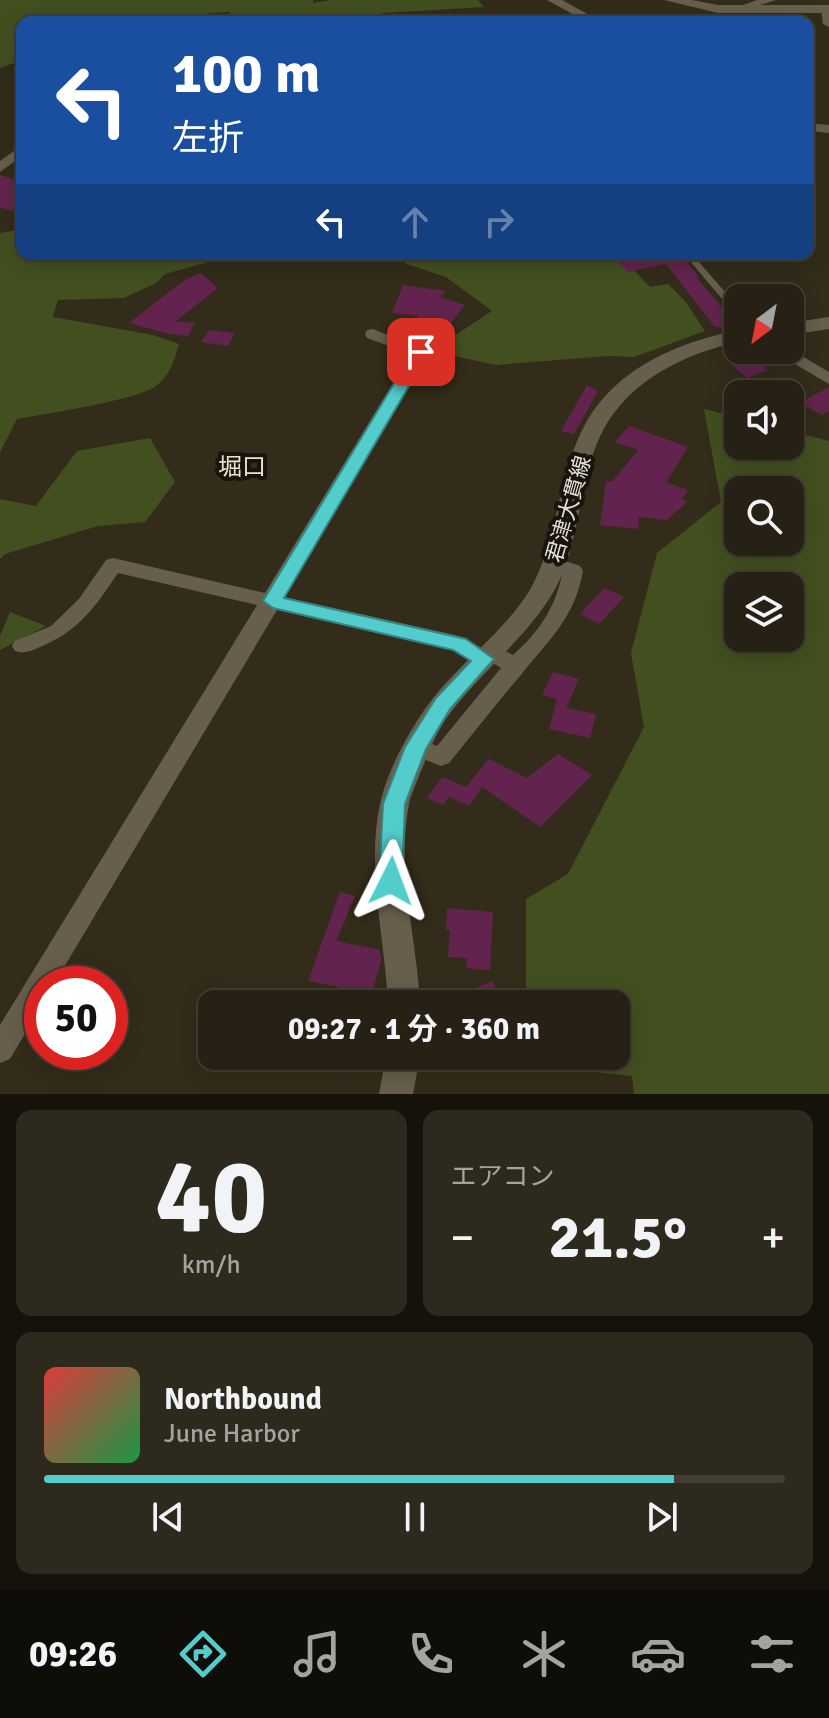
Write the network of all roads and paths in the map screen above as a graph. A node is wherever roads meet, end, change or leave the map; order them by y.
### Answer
1 (553, 0) edge
2 (671, 0) edge
3 (770, 0) edge
4 (741, 8) junction
5 (828, 9) edge
6 (584, 16) edge
7 (829, 24) edge
8 (16, 154) edge
9 (0, 168) edge
10 (694, 260) edge
11 (724, 298) edge
12 (829, 323) edge
13 (804, 327) edge
14 (373, 334) dead end
15 (724, 340) edge
16 (803, 364) edge
17 (829, 379) edge
18 (554, 564) junction
19 (273, 601) junction
20 (23, 646) dead end
21 (488, 656) junction
22 (515, 666) junction
23 (416, 747) junction
24 (404, 990) edge
25 (0, 1050) edge
26 (400, 1070) edge
27 (396, 1094) edge

1 - 6 street
2 - 4 main road
3 - 4 street
4 - 5 main road
5 - 7 street
8 - 9 street
10 - 11 lane
12 - 13 main road
14 - 19 street
15 - 18 main road, 君津大貫線
16 - 17 street
18 - 21 main road, 君津大貫線
18 - 22 street
19 - 20 street
19 - 21 street
19 - 25 street
21 - 22 street
21 - 23 main road, 君津大貫線
22 - 23 street
23 - 24 main road, 君津大貫線
26 - 27 main road

